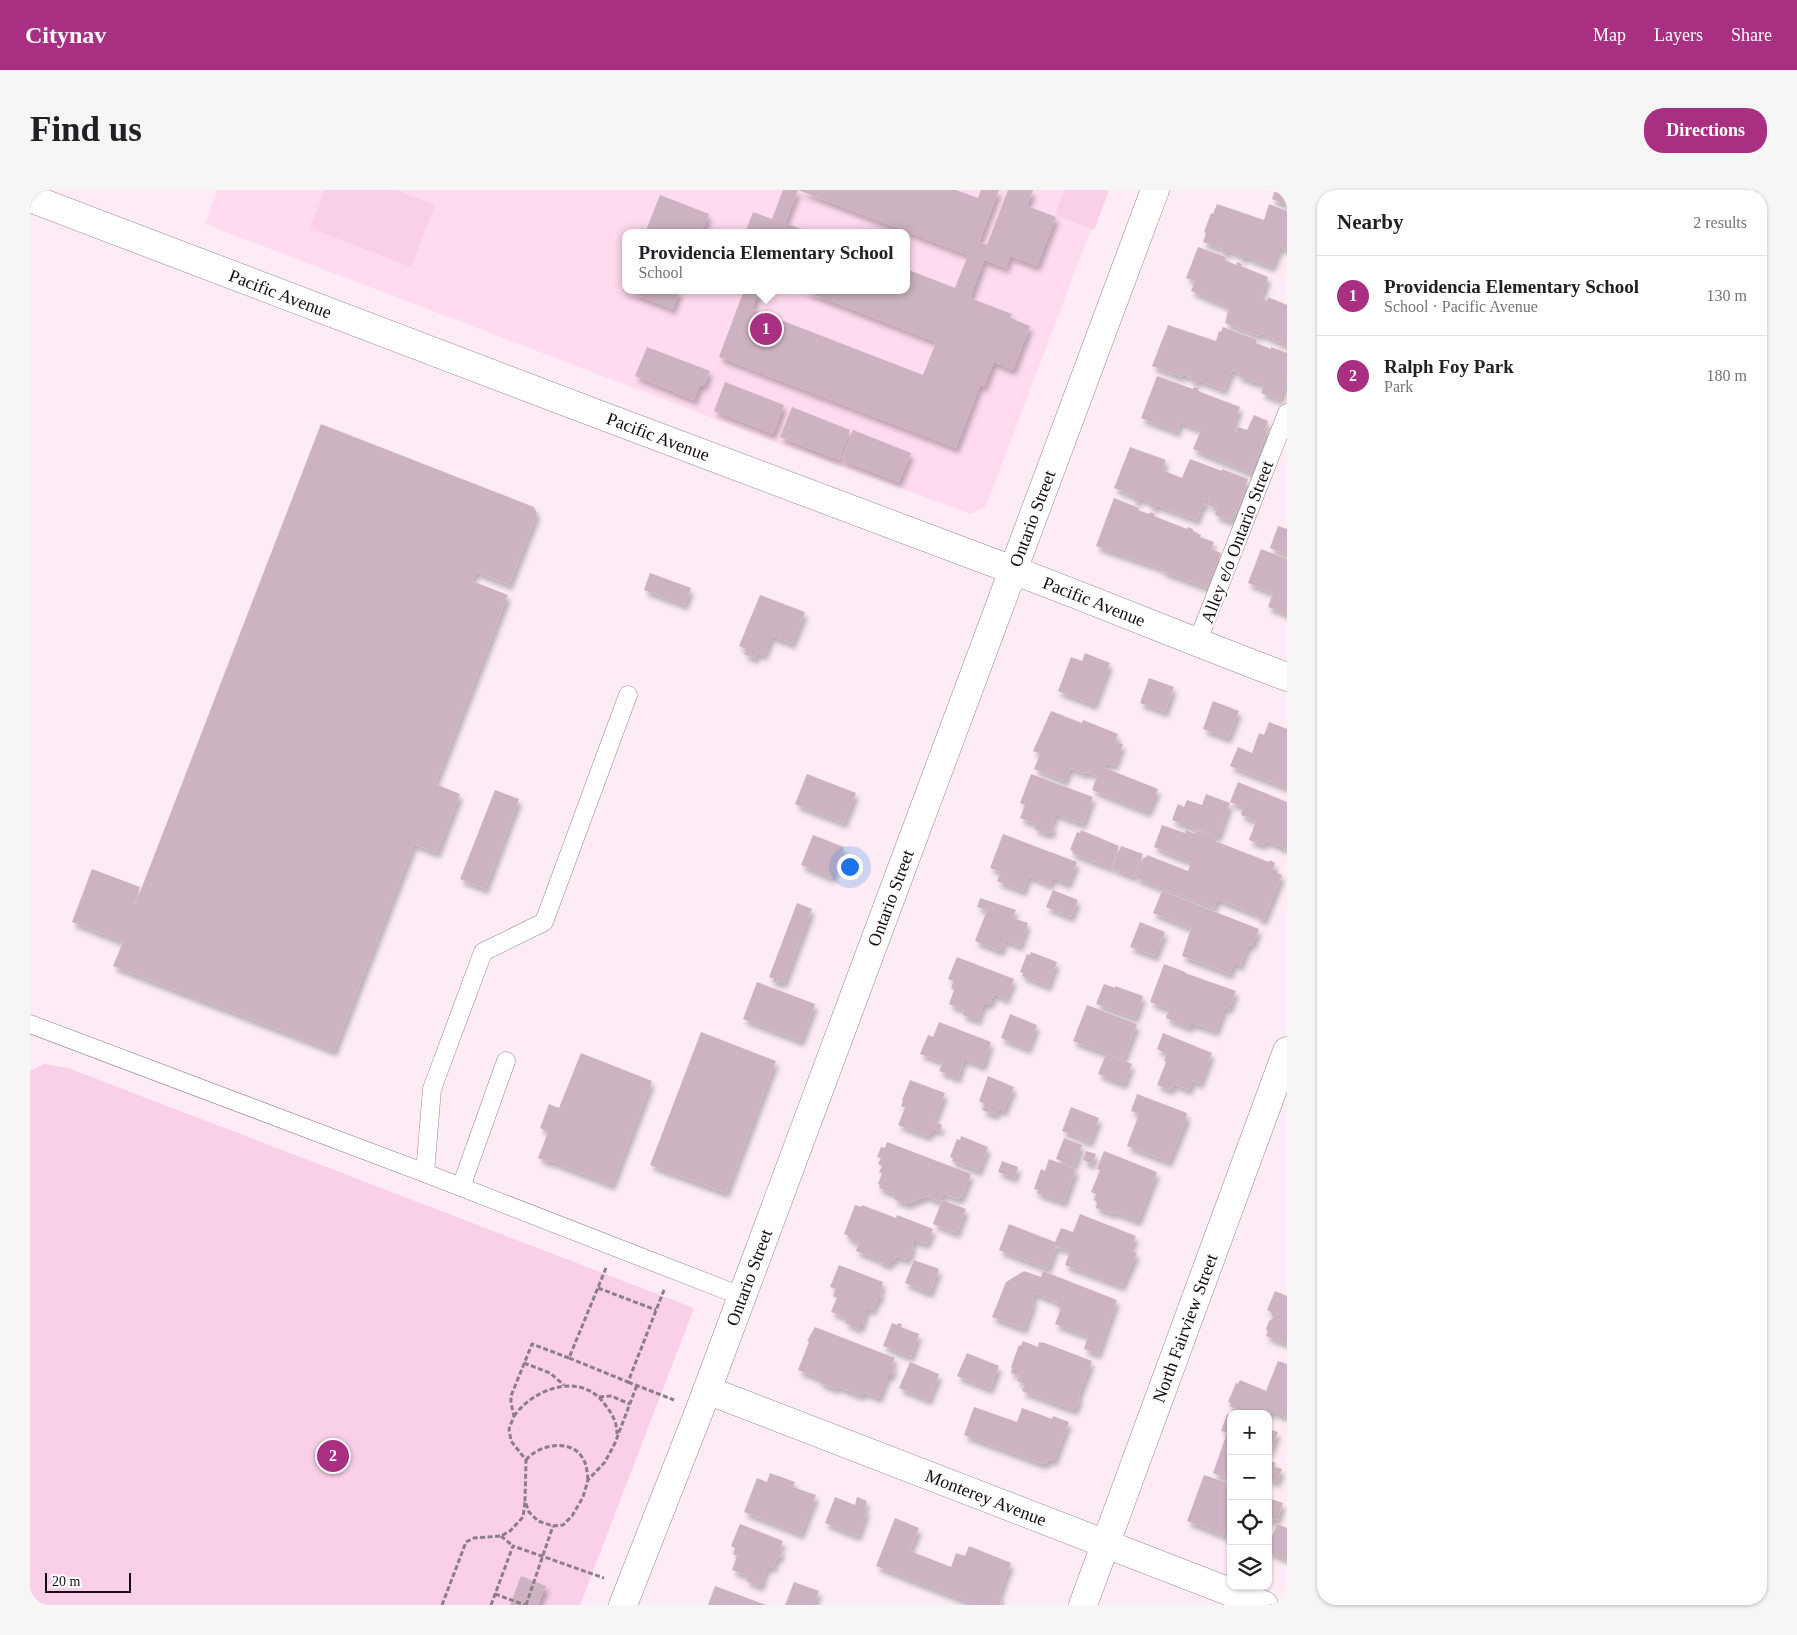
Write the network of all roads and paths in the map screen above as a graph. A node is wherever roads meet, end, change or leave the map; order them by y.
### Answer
1 (1155, 190) edge
2 (30, 198) edge
3 (1287, 413) edge
4 (1012, 570) junction
5 (1197, 643) junction
6 (1287, 677) edge
7 (628, 695) dead end
8 (33, 1028) edge
9 (1287, 1052) edge
10 (506, 1061) dead end
11 (425, 1173) junction
12 (461, 1187) junction
13 (615, 1247) junction
14 (672, 1269) junction
15 (598, 1288) junction
16 (741, 1296) junction
17 (656, 1310) junction
18 (569, 1358) junction
19 (524, 1363) junction
20 (628, 1382) junction
21 (564, 1386) junction
22 (637, 1386) junction
23 (599, 1397) junction
24 (703, 1400) junction
25 (630, 1404) junction
26 (514, 1416) junction
27 (617, 1438) junction
28 (526, 1460) junction
29 (588, 1480) junction
30 (525, 1501) junction
31 (553, 1526) junction
32 (501, 1536) junction
33 (1107, 1544) junction
34 (513, 1546) junction
35 (543, 1555) junction
36 (604, 1578) dead end
37 (495, 1594) junction
38 (442, 1605) edge
39 (491, 1605) edge
40 (525, 1605) edge
41 (623, 1605) edge
42 (1083, 1605) edge
43 (1264, 1605) edge

1 - 4 street, Ontario Street
2 - 4 street, Pacific Avenue
3 - 5 lane, Alley e/o Ontario Street
4 - 5 street, Pacific Avenue
4 - 16 street, Ontario Street
5 - 6 street, Pacific Avenue
7 - 11 lane
8 - 11 lane
9 - 33 street, North Fairview Street
10 - 12 lane
11 - 12 lane
12 - 13 lane
13 - 14 lane
13 - 15 path
14 - 16 lane
14 - 17 path
15 - 17 path
15 - 18 path
16 - 24 street, Ontario Street
17 - 20 path
18 - 19 path
18 - 20 path
19 - 21 path
19 - 26 path
20 - 22 path
21 - 23 path
21 - 26 path
22 - 24 path
22 - 25 path
23 - 25 path
23 - 27 path
24 - 33 street, Monterey Avenue
24 - 41 street, Ontario Street
25 - 27 path
26 - 28 path
27 - 29 path
28 - 29 path
28 - 30 path
29 - 31 path
30 - 31 path
30 - 32 path
31 - 35 path
32 - 34 path
32 - 38 path
33 - 42 street, North Fairview Street
33 - 43 street, Monterey Avenue
34 - 35 path
34 - 37 path
35 - 36 path
35 - 40 path
37 - 39 path
37 - 40 path

